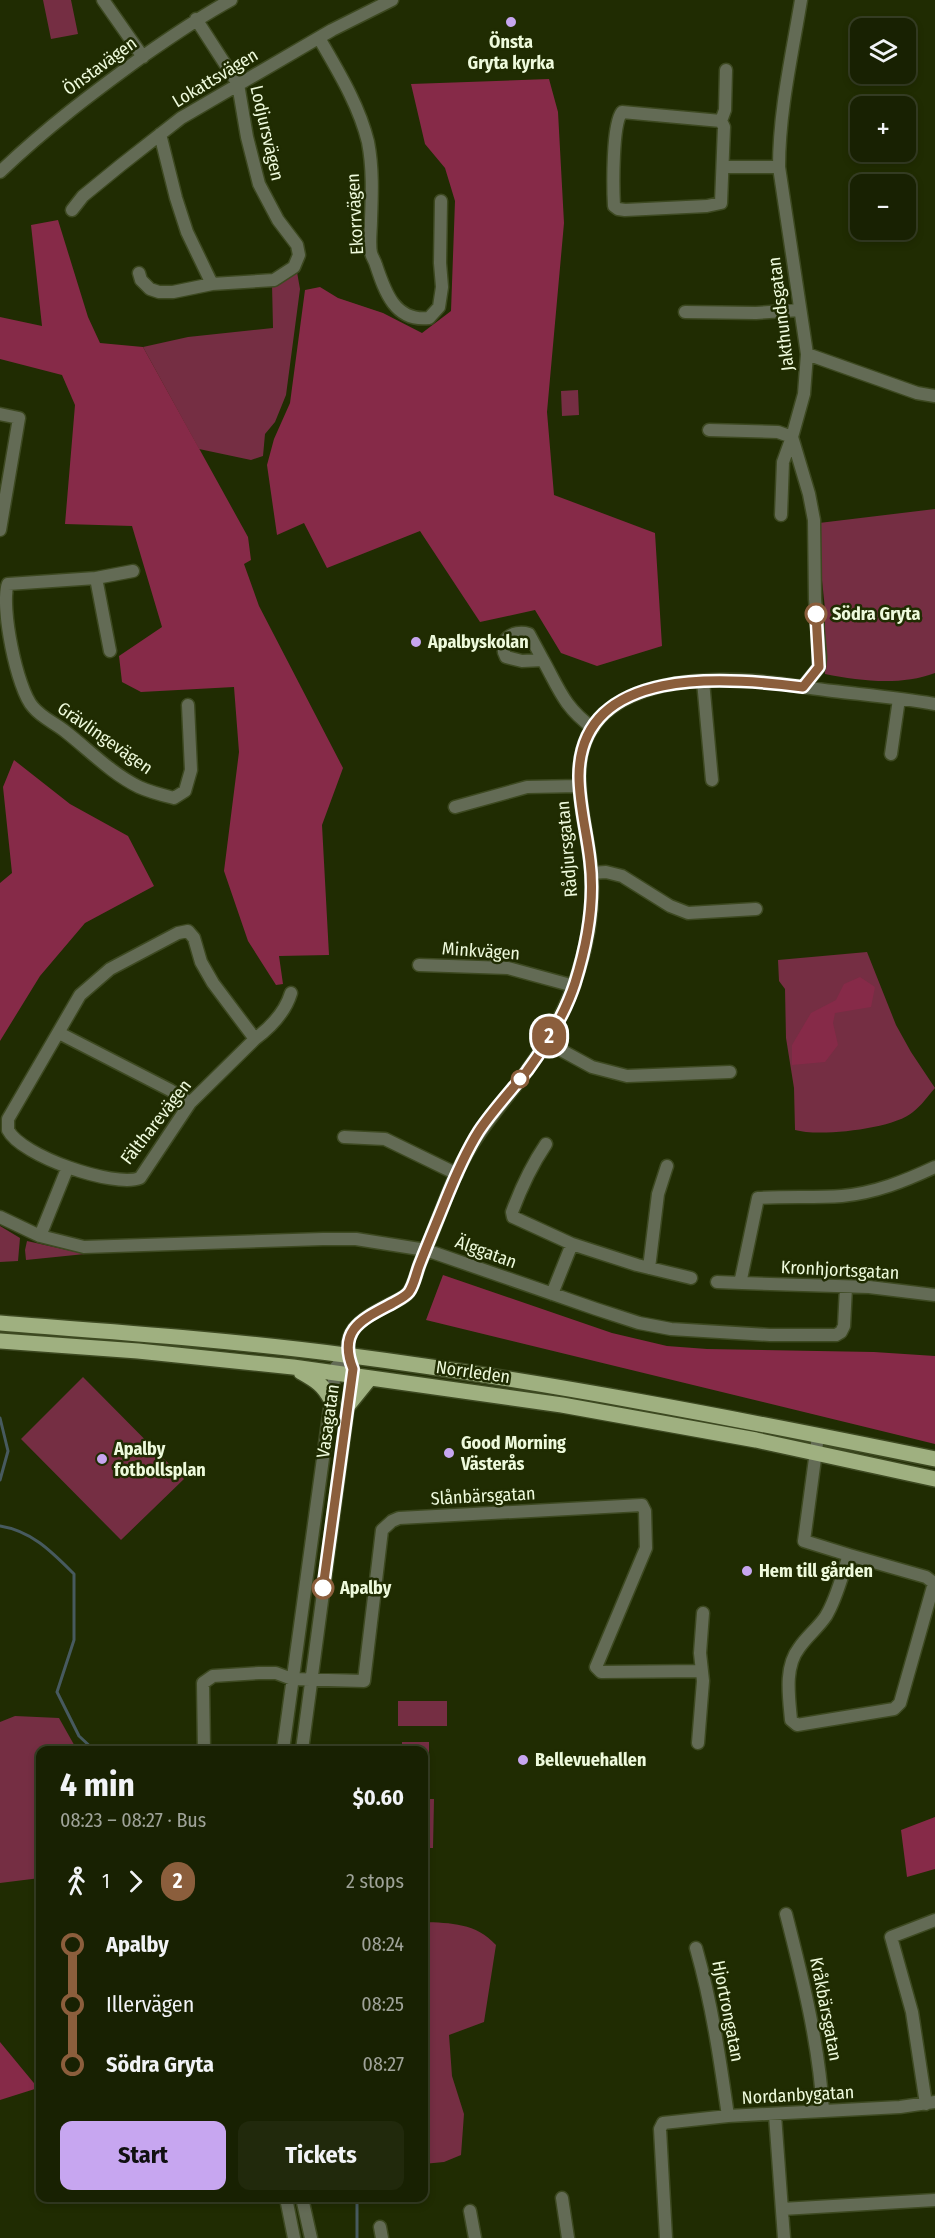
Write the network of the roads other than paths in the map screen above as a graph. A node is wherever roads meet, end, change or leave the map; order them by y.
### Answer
1 (103, 0) edge
2 (231, 0) edge
3 (392, 0) edge
4 (801, 0) edge
5 (196, 19) junction
6 (320, 38) junction
7 (143, 57) junction
8 (726, 70) dead end
9 (238, 84) junction
10 (721, 121) junction
11 (160, 134) junction
12 (723, 167) junction
13 (779, 167) junction
14 (0, 172) edge
15 (441, 201) dead end
16 (72, 210) dead end
17 (140, 273) dead end
18 (212, 284) junction
19 (800, 310) junction
20 (685, 312) dead end
21 (807, 354) junction
22 (935, 396) edge
23 (0, 414) edge
24 (709, 430) dead end
25 (792, 437) junction
26 (782, 515) dead end
27 (0, 530) edge
28 (133, 571) dead end
29 (96, 578) junction
30 (4, 633) edge
31 (110, 651) dead end
32 (543, 660) dead end
33 (703, 681) junction
34 (803, 687) junction
35 (899, 699) junction
36 (935, 704) edge
37 (188, 705) dead end
38 (592, 728) junction
39 (891, 754) dead end
40 (712, 780) dead end
41 (579, 786) junction
42 (455, 807) dead end
43 (591, 873) junction
44 (756, 909) dead end
45 (419, 965) dead end
46 (574, 986) junction
47 (291, 993) dead end
48 (59, 1033) junction
49 (255, 1039) junction
50 (546, 1042) junction
51 (730, 1072) dead end
52 (190, 1103) junction
53 (344, 1137) dead end
54 (546, 1144) dead end
55 (667, 1166) dead end
56 (935, 1167) edge
57 (67, 1169) junction
58 (457, 1174) junction
59 (0, 1217) edge
60 (40, 1236) junction
61 (572, 1244) junction
62 (426, 1250) junction
63 (650, 1268) junction
64 (691, 1278) dead end
65 (717, 1282) dead end
66 (742, 1283) junction
67 (846, 1287) junction
68 (552, 1293) junction
69 (935, 1295) edge
70 (0, 1323) edge
71 (0, 1341) edge
72 (347, 1355) junction
73 (293, 1368) junction
74 (335, 1373) junction
75 (352, 1375) junction
76 (370, 1378) junction
77 (331, 1400) junction
78 (349, 1404) junction
79 (819, 1436) junction
80 (816, 1453) junction
81 (935, 1459) edge
82 (935, 1479) edge
83 (849, 1555) junction
84 (703, 1613) dead end
85 (702, 1671) junction
86 (292, 1679) junction
87 (310, 1680) junction
88 (698, 1743) dead end
89 (204, 1746) edge
90 (284, 1746) edge
91 (302, 1746) edge
92 (786, 1914) dead end
93 (935, 1920) edge
94 (696, 1948) dead end
95 (930, 2103) edge
96 (823, 2111) junction
97 (775, 2115) junction
98 (728, 2116) junction
99 (562, 2198) dead end
100 (935, 2200) edge
101 (287, 2202) edge
102 (303, 2202) edge
103 (782, 2209) junction
104 (470, 2211) dead end
105 (294, 2238) edge
106 (311, 2238) edge
107 (474, 2238) edge
108 (568, 2238) edge
109 (666, 2238) edge
110 (784, 2238) edge

1 - 7 street
2 - 5 street, Önstavägen
3 - 6 street, Lokattsvägen
4 - 13 street, Jakthundsgatan
5 - 7 street, Önstavägen
5 - 9 street, Lodjursvägen
6 - 9 street, Lokattsvägen
6 - 15 street, Ekorrvägen
7 - 14 street, Önstavägen
8 - 10 street
9 - 11 street, Lokattsvägen
9 - 18 street, Lodjursvägen
10 - 12 street
10 - 12 street
11 - 16 street, Lokattsvägen
11 - 18 street
12 - 13 street
13 - 19 street, Jakthundsgatan
17 - 18 street, Lodjursvägen
19 - 20 street
19 - 21 street, Jakthundsgatan
21 - 22 street
21 - 25 street, Jakthundsgatan
23 - 27 street
24 - 25 street
25 - 26 street, Jakthundsgatan
25 - 34 street
28 - 29 street, Grävlingevägen
29 - 30 street, Grävlingevägen
29 - 31 street
30 - 37 street, Grävlingevägen
32 - 38 street
33 - 34 street, Rådjursgatan
33 - 38 street, Rådjursgatan
33 - 40 street
34 - 35 street, Rådjursgatan
35 - 36 street, Rådjursgatan
35 - 39 street
38 - 41 street, Rådjursgatan
41 - 42 street
41 - 43 street, Rådjursgatan
43 - 44 street
43 - 46 street, Rådjursgatan
45 - 46 street, Minkvägen
46 - 50 street, Rådjursgatan
47 - 49 street, Fältharevägen
48 - 49 street, Fältharevägen
48 - 52 street
48 - 57 street, Fältharevägen
49 - 52 street, Fältharevägen
50 - 51 street
50 - 58 street, Rådjursgatan
52 - 57 street, Fältharevägen
53 - 58 street
54 - 61 street
55 - 63 street
56 - 66 street
57 - 60 street
58 - 62 street, Rådjursgatan
59 - 60 street, Älggatan
60 - 62 street, Älggatan
61 - 63 street
61 - 68 street
62 - 68 street, Älggatan
62 - 72 street, Rådjursgatan
63 - 64 street
65 - 66 street, Kronhjortsgatan
66 - 67 street, Kronhjortsgatan
67 - 68 street, Älggatan
67 - 69 street, Kronhjortsgatan
70 - 72 main road, Norrleden
71 - 73 main road, Norrleden
72 - 74 street, Vasagatan
72 - 75 street, Vasagatan
72 - 79 main road, Norrleden
73 - 74 main road, Norrleden
73 - 77 main road
74 - 75 main road, Norrleden
74 - 77 street, Vasagatan
75 - 76 main road, Norrleden
75 - 78 street, Vasagatan
76 - 78 main road
76 - 80 main road, Norrleden
77 - 86 street, Vasagatan
78 - 87 street, Vasagatan
79 - 80 street
79 - 81 main road, Norrleden
80 - 82 main road, Norrleden
80 - 83 street
83 - 83 street
84 - 85 street
85 - 87 street, Slånbärsgatan
85 - 88 street
86 - 87 street, Slånbärsgatan
86 - 89 street
86 - 90 street, Vasagatan
87 - 91 street, Vasagatan
92 - 96 street, Kråkbärsgatan
93 - 95 street
94 - 98 street, Hjortrongatan
95 - 96 street, Nordanbygatan
96 - 97 street, Nordanbygatan
97 - 98 street, Nordanbygatan
97 - 103 street
98 - 109 street, Nordanbygatan
99 - 108 street
100 - 103 street
101 - 105 street
102 - 106 street
103 - 110 street
104 - 107 street

